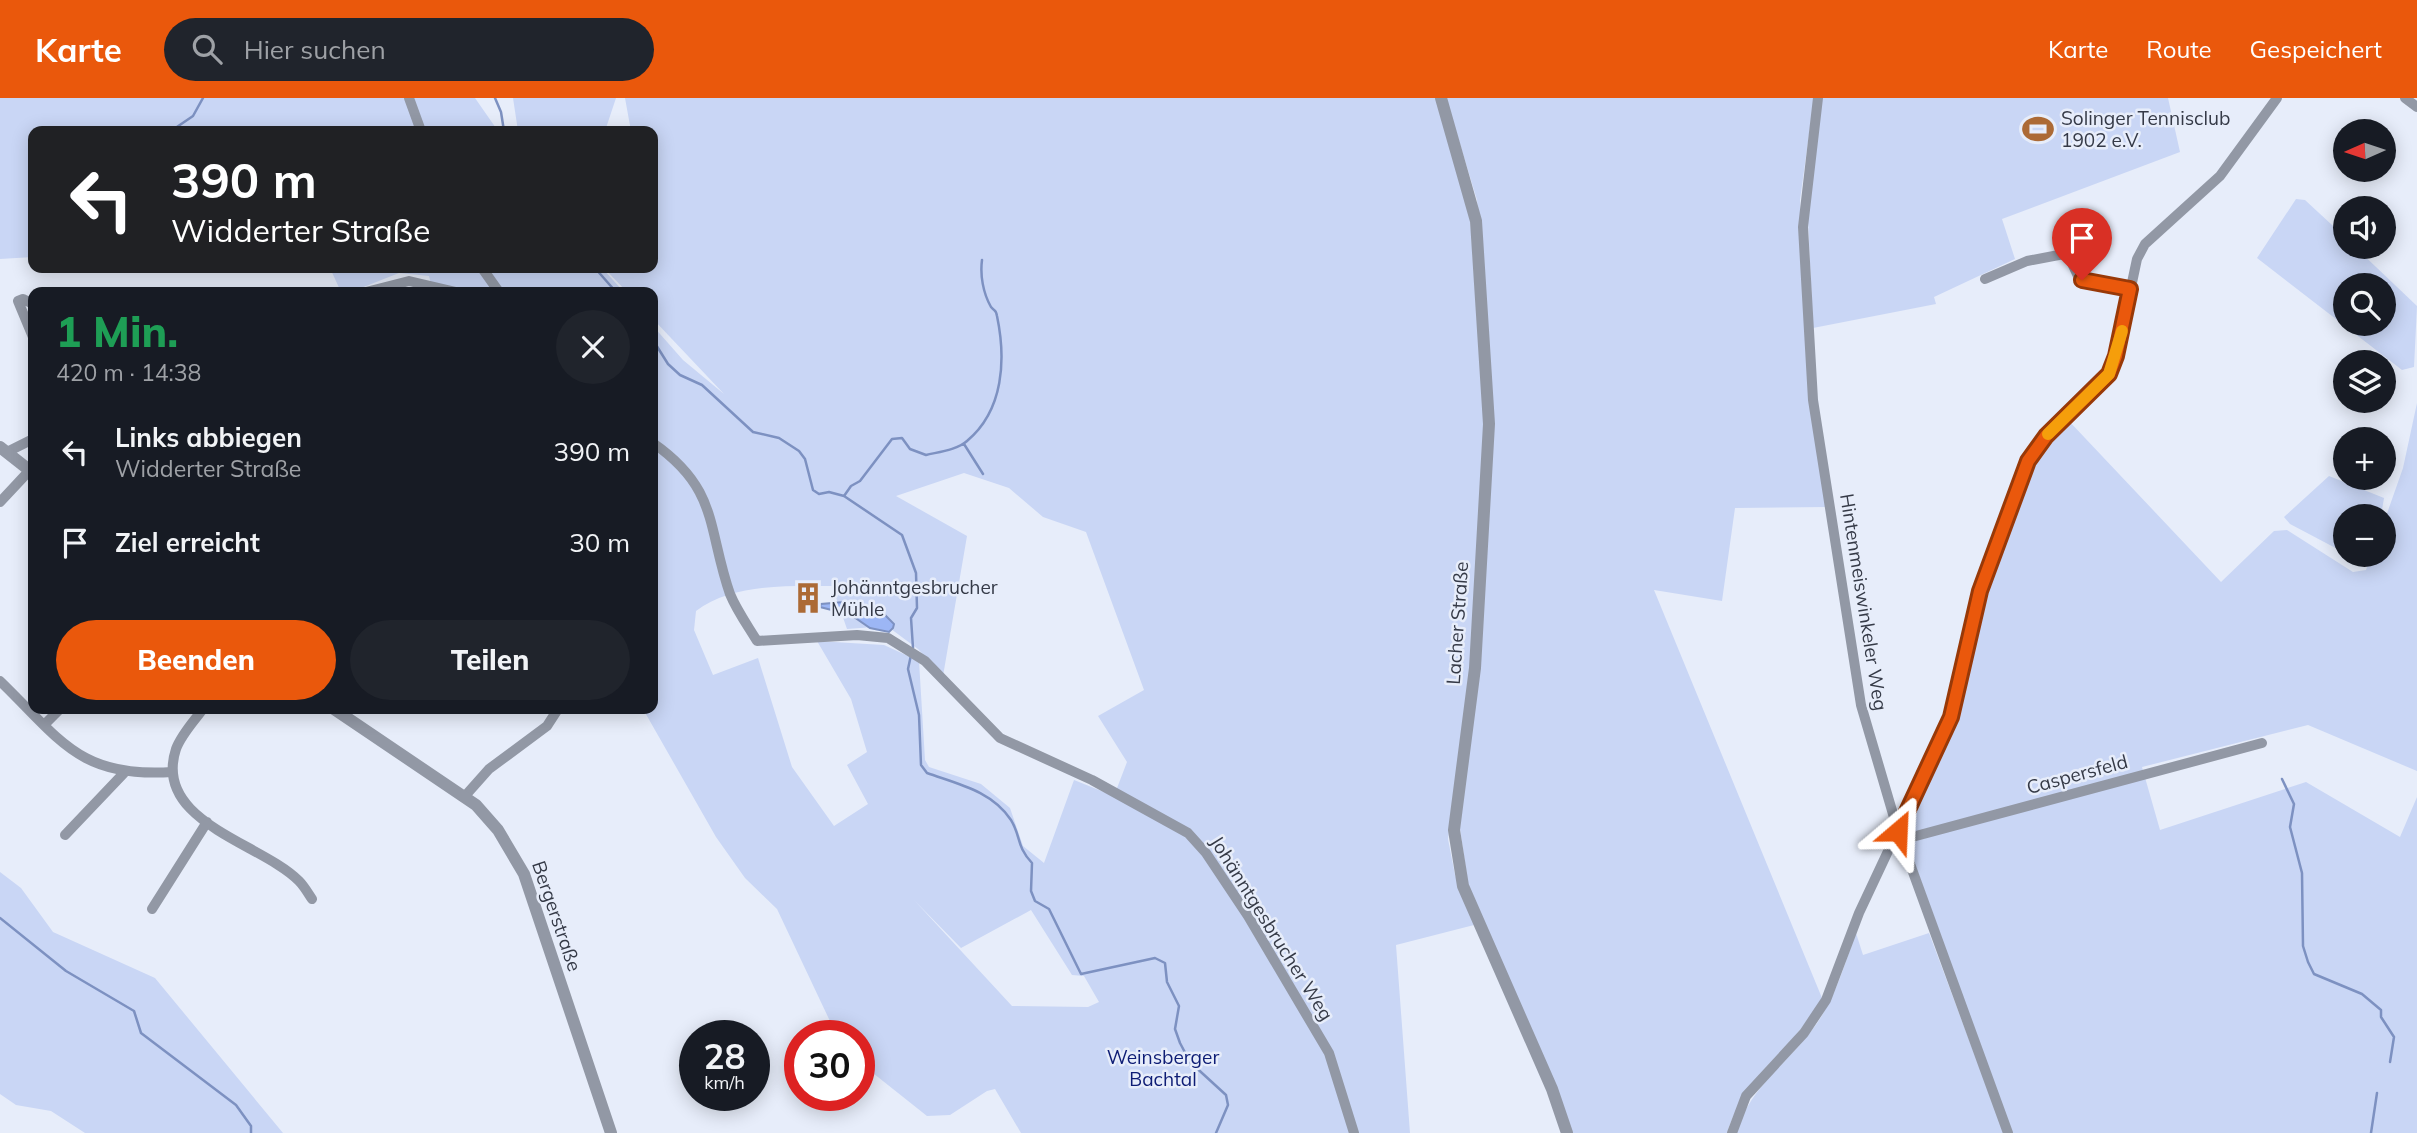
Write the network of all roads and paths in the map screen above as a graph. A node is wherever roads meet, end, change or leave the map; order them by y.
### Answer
1 (409, 98) edge
2 (1441, 98) edge
3 (1818, 98) edge
4 (2277, 98) edge
5 (2405, 98) edge
6 (2417, 107) edge
7 (419, 126) edge
8 (1985, 279) dead end
9 (386, 287) edge
10 (435, 287) edge
11 (2130, 289) junction
12 (28, 302) edge
13 (28, 325) edge
14 (28, 441) edge
15 (658, 447) edge
16 (3, 449) edge
17 (28, 469) edge
18 (28, 476) edge
19 (0, 502) edge
20 (0, 681) edge
21 (28, 708) edge
22 (35, 714) edge
23 (55, 714) edge
24 (199, 714) edge
25 (342, 714) edge
26 (555, 714) edge
27 (45, 724) junction
28 (2262, 743) dead end
29 (172, 772) junction
30 (124, 773) junction
31 (465, 796) junction
32 (208, 822) junction
33 (65, 835) dead end
34 (1899, 835) junction
35 (312, 899) dead end
36 (152, 909) dead end
37 (611, 1133) edge
38 (1354, 1133) edge
39 (1567, 1133) edge
40 (1732, 1133) edge
41 (2008, 1133) edge

1 - 7 street
2 - 39 street, Lacher Straße
3 - 34 street, Hintenmeiswinkeler Weg
4 - 11 street
5 - 6 street
8 - 11 street
9 - 10 street
11 - 34 street
12 - 13 street
14 - 16 street
15 - 38 street, Johänntgesbrucher Weg
16 - 17 street
18 - 19 street
20 - 21 street
22 - 27 street
23 - 27 street
24 - 29 street
25 - 31 street, Bergerstraße
26 - 31 street
27 - 30 street
28 - 34 street, Caspersfeld
29 - 30 street
29 - 32 street
30 - 33 street
31 - 37 street, Bergerstraße
32 - 35 street
32 - 36 street
34 - 40 street
34 - 41 street, Hintenmeiswinkeler Weg

